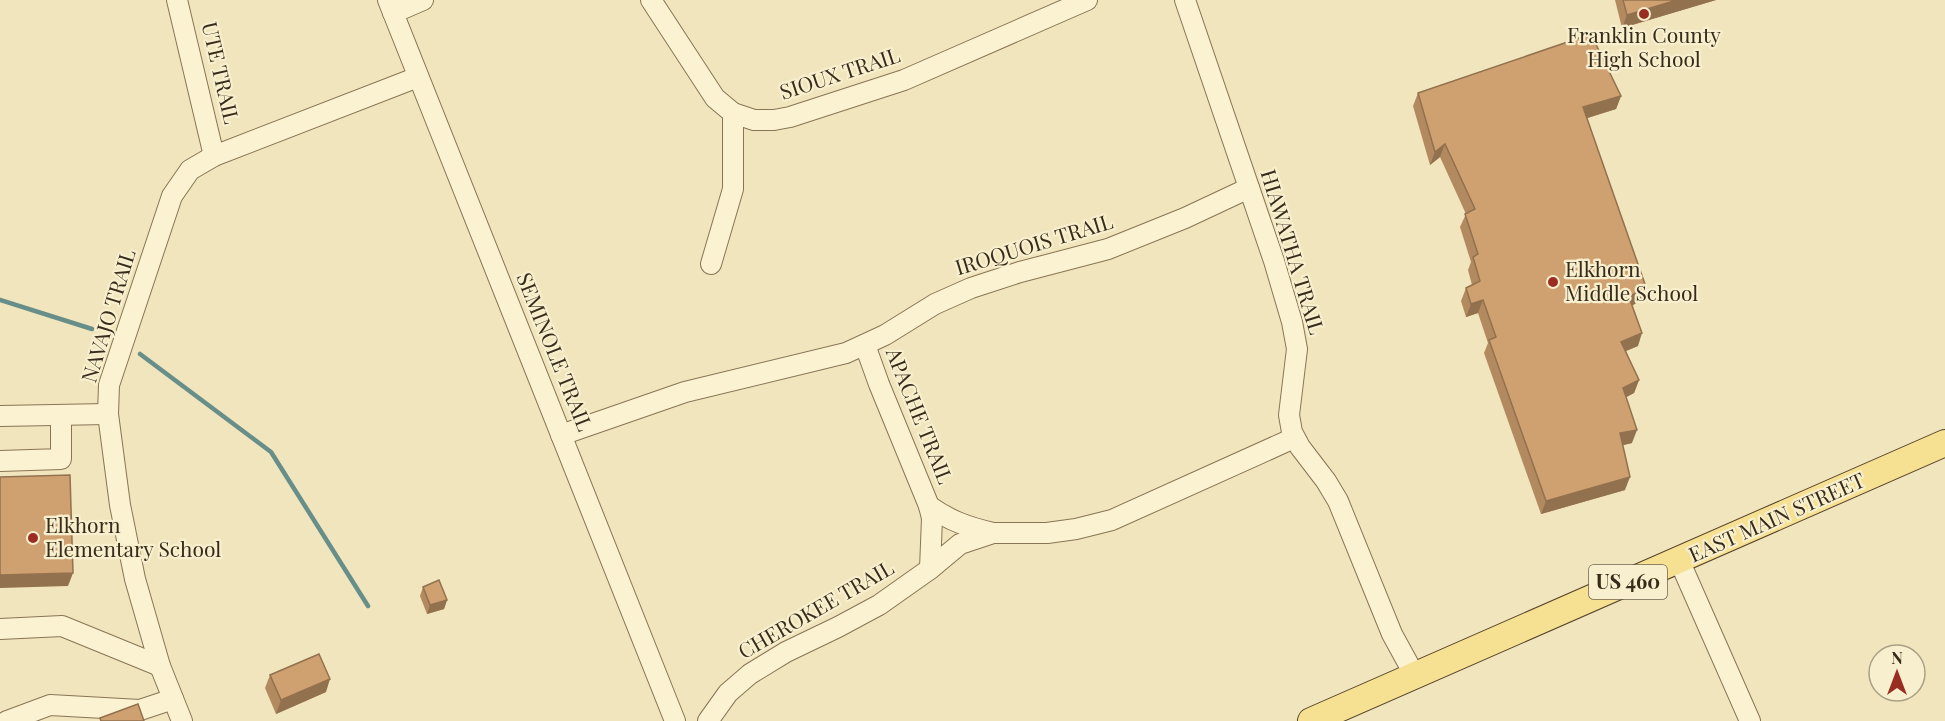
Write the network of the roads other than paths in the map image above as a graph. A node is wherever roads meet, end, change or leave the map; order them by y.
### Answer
1 (177, 0) edge
2 (423, 0) edge
3 (651, 0) edge
4 (1087, 0) edge
5 (1185, 0) edge
6 (391, 6) edge
7 (418, 77) junction
8 (733, 113) junction
9 (214, 156) junction
10 (1249, 188) junction
11 (711, 264) dead end
12 (866, 345) junction
13 (108, 414) junction
14 (61, 415) junction
15 (0, 416) edge
16 (561, 435) junction
17 (1294, 438) junction
18 (1945, 443) edge
19 (0, 461) edge
20 (929, 506) junction
21 (993, 533) junction
22 (1679, 560) junction
23 (930, 569) junction
24 (0, 629) edge
25 (160, 666) junction
26 (1415, 676) junction
27 (173, 699) junction
28 (7, 721) edge
29 (182, 721) edge
30 (675, 721) edge
31 (708, 721) edge
32 (1311, 721) edge
33 (1750, 721) edge

1 - 9 street, UTE TRAIL
2 - 6 street
3 - 8 street, SIOUX TRAIL
4 - 8 street, SIOUX TRAIL
5 - 10 street, HIAWATHA TRAIL
6 - 7 street, SEMINOLE TRAIL
7 - 9 street, NAVAJO TRAIL
7 - 16 street, SEMINOLE TRAIL
8 - 11 street
9 - 13 street, NAVAJO TRAIL
10 - 12 street, IROQUOIS TRAIL
10 - 17 street, HIAWATHA TRAIL
12 - 16 street, IROQUOIS TRAIL
12 - 20 street, APACHE TRAIL
13 - 14 street
13 - 25 street, NAVAJO TRAIL
14 - 15 street
14 - 19 street
16 - 30 street, SEMINOLE TRAIL
17 - 21 street, CHEROKEE TRAIL
17 - 26 street, HIAWATHA TRAIL
18 - 22 main road, EAST MAIN STREET / US 460
20 - 21 street, APACHE TRAIL
20 - 23 street
21 - 23 street, CHEROKEE TRAIL
22 - 26 main road, EAST MAIN STREET / US 460
22 - 33 street
23 - 31 street, CHEROKEE TRAIL
24 - 25 street
25 - 27 street, NAVAJO TRAIL
26 - 32 main road, EAST MAIN STREET / US 460
27 - 28 street
27 - 29 street, NAVAJO TRAIL

